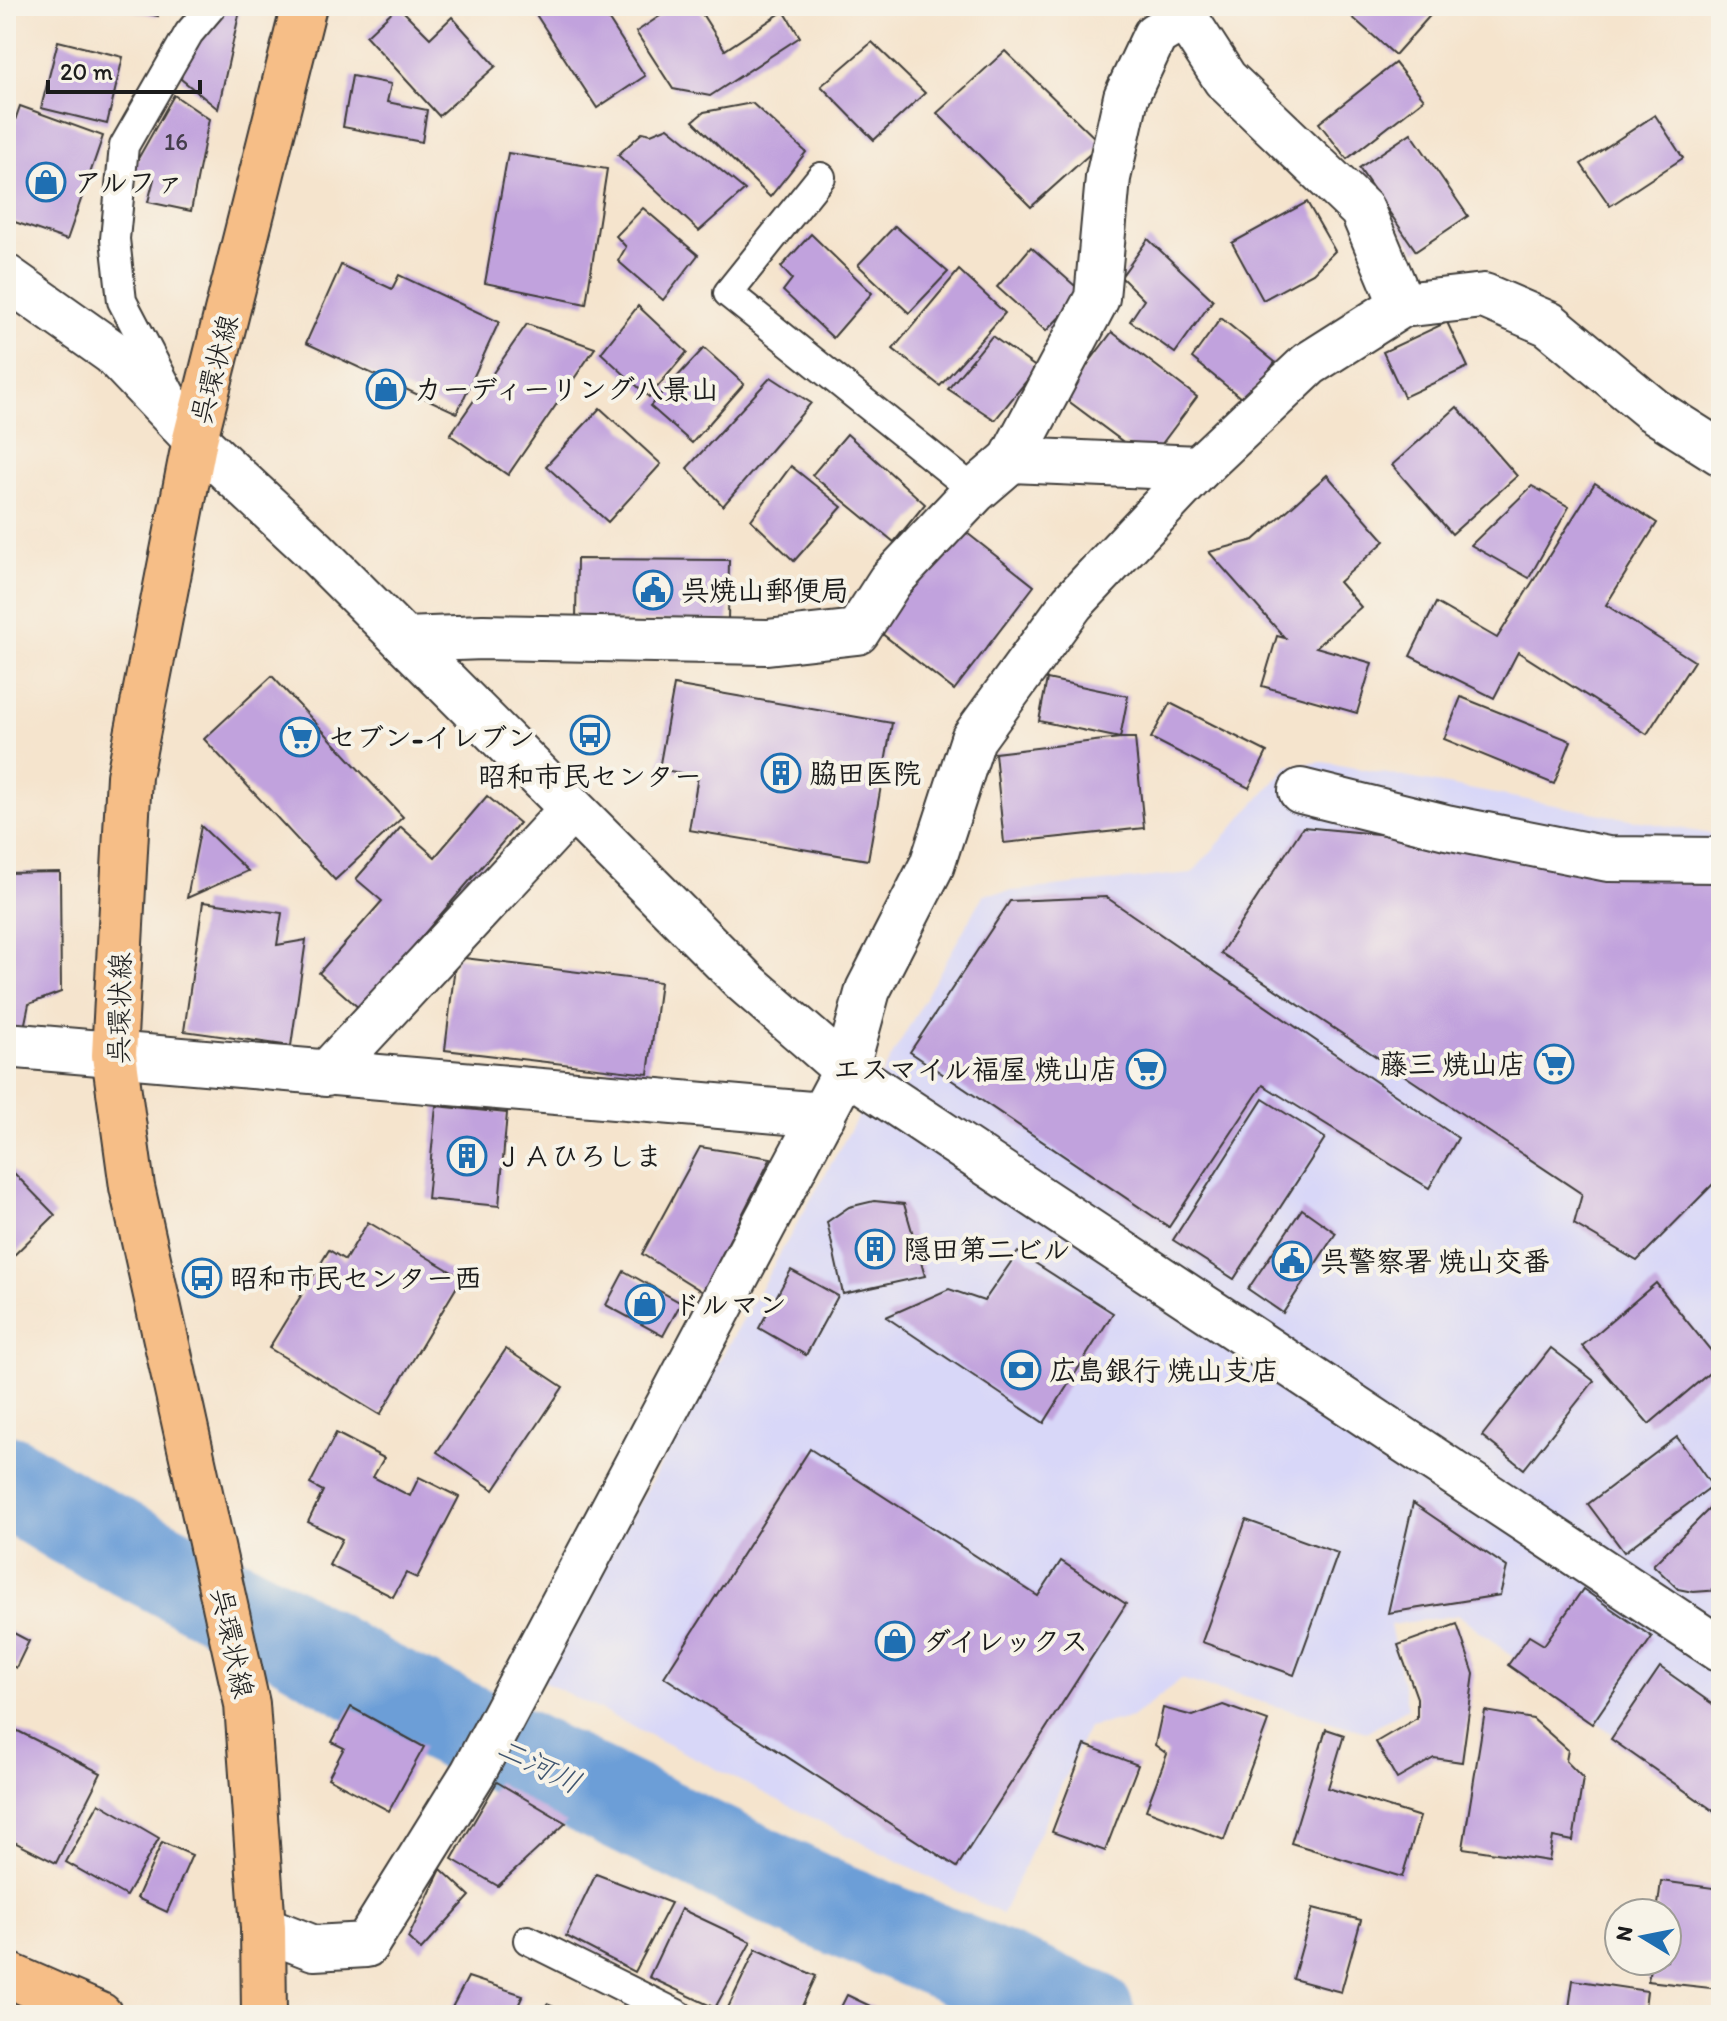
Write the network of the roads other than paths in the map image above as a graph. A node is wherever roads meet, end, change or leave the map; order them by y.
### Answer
1 (212, 6) edge
2 (304, 6) edge
3 (1184, 12) edge
4 (821, 177) dead end
5 (6, 277) edge
6 (1402, 305) junction
7 (195, 439) junction
8 (1721, 453) edge
9 (1011, 460) junction
10 (1199, 468) junction
11 (975, 491) junction
12 (404, 640) junction
13 (1301, 791) dead end
14 (571, 810) junction
15 (1721, 860) edge
16 (6, 1045) edge
17 (114, 1055) junction
18 (846, 1070) junction
19 (326, 1074) junction
20 (823, 1115) junction
21 (1721, 1650) edge
22 (263, 1928) junction
23 (528, 1940) dead end
24 (6, 1974) edge
25 (100, 2015) edge
26 (264, 2015) edge
27 (679, 2015) edge

1 - 7 lane
2 - 7 main road, 呉環状線
3 - 6 street
3 - 9 street
4 - 11 lane
5 - 7 street
6 - 8 street
6 - 10 street
7 - 12 street
7 - 17 main road, 呉環状線
9 - 10 street
9 - 11 street
10 - 18 street
11 - 12 street
12 - 14 street
13 - 15 street
14 - 18 street
14 - 19 street
16 - 17 street
17 - 19 street
17 - 22 main road, 呉環状線
18 - 20 street
18 - 21 street
19 - 20 street
20 - 22 street
22 - 26 main road, 呉環状線
23 - 27 lane
24 - 25 main road

